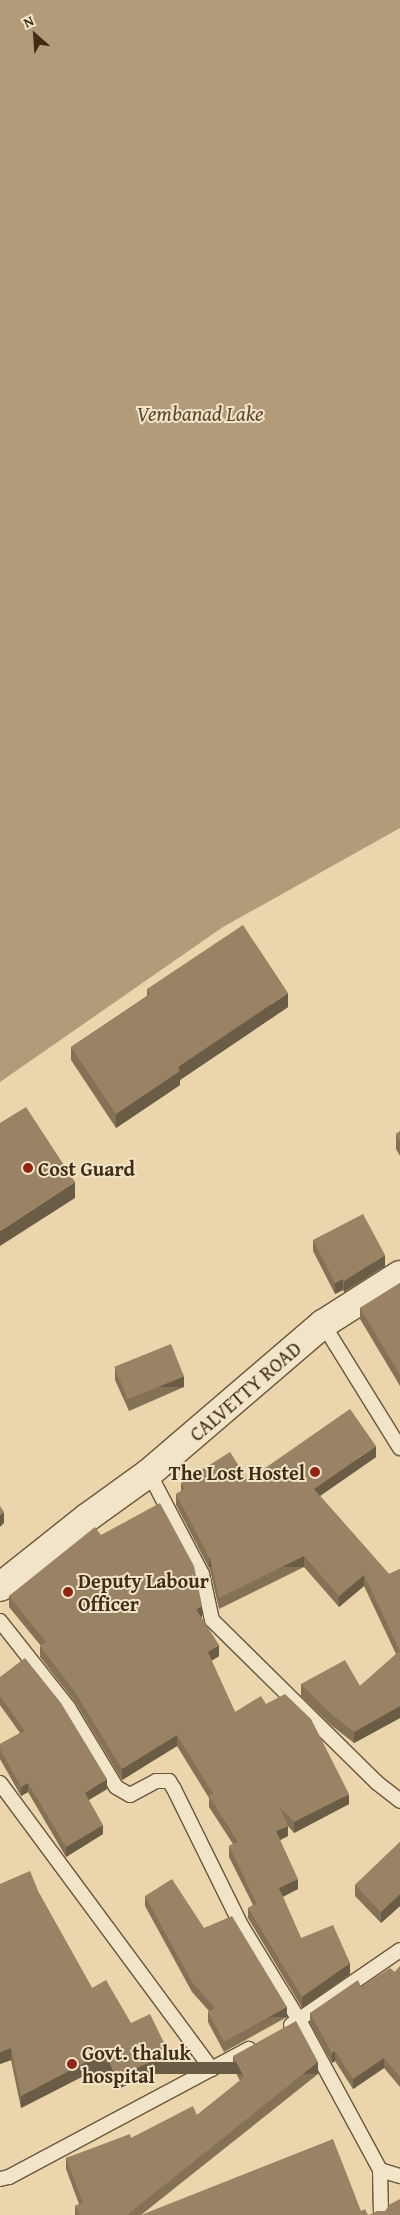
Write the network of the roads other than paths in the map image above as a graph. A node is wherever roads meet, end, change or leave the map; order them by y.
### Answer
1 (400, 1275) edge
2 (323, 1324) junction
3 (400, 1448) edge
4 (149, 1473) junction
5 (0, 1587) edge
6 (0, 1621) edge
7 (0, 1783) edge
8 (400, 1801) edge
9 (400, 1950) edge
10 (300, 2020) junction
11 (276, 2034) edge
12 (260, 2043) edge
13 (212, 2069) junction
14 (380, 2170) junction
15 (400, 2176) edge
16 (0, 2179) edge
17 (380, 2215) edge

1 - 2 street, CALVETTY ROAD
2 - 3 lane
2 - 4 street, CALVETTY ROAD
4 - 5 street, CALVETTY ROAD
4 - 8 lane
6 - 10 lane
7 - 13 lane
9 - 10 lane
10 - 11 lane
10 - 14 lane
12 - 13 lane
13 - 16 lane
14 - 15 lane
14 - 17 lane

